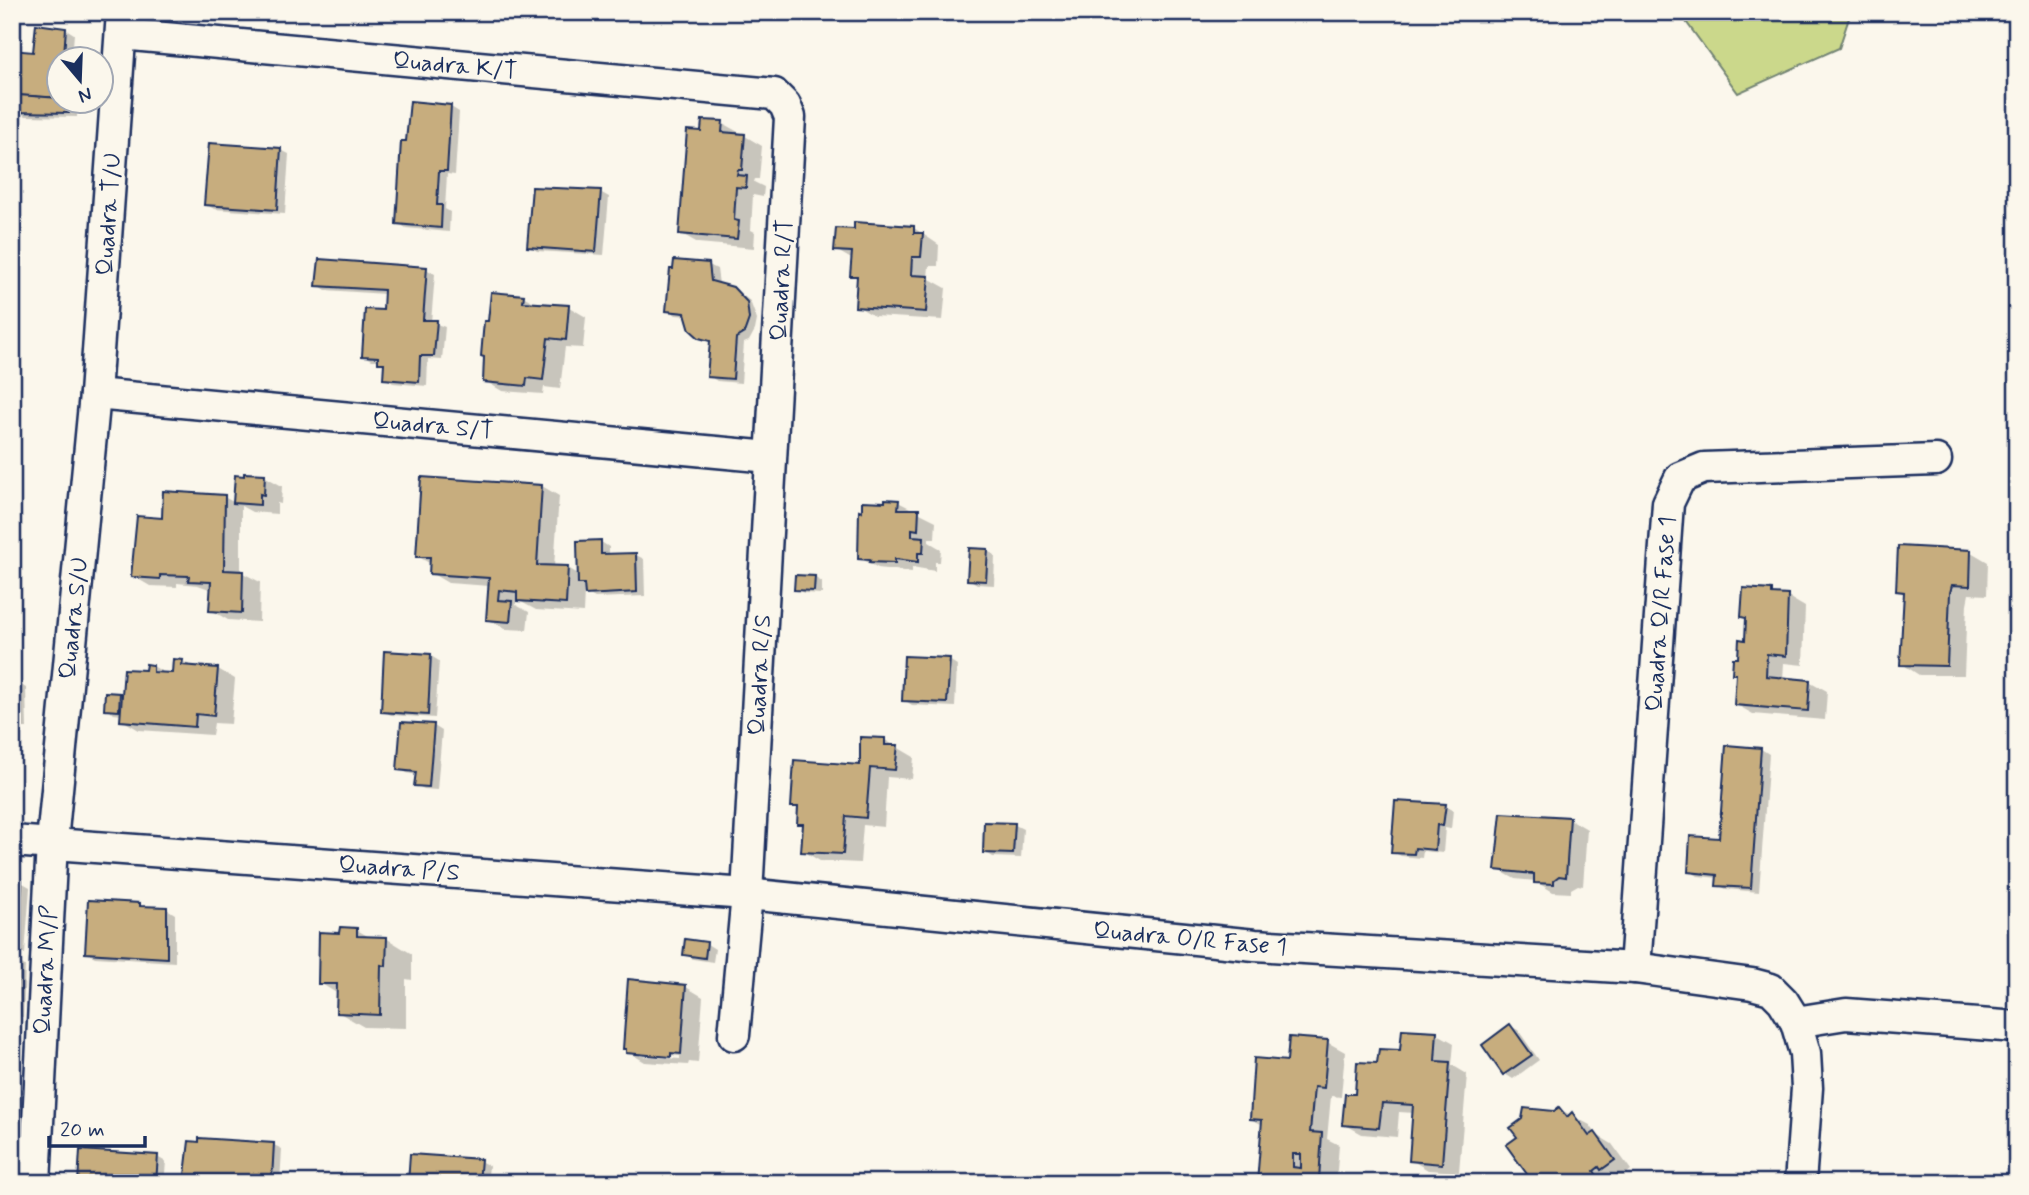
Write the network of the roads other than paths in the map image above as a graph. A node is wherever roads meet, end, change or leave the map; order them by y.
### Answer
1 (121, 23) edge
2 (785, 105) joint
3 (95, 394) junction
4 (770, 457) junction
5 (1936, 460) dead end
6 (12, 841) edge
7 (52, 842) junction
8 (747, 894) junction
9 (1634, 968) junction
10 (1796, 1023) junction
11 (2017, 1027) edge
12 (734, 1035) dead end
13 (35, 1183) edge
14 (1800, 1183) edge

1 - 2 street, Quadra K/T
1 - 3 street, Quadra T/U
2 - 4 street, Quadra R/T
3 - 4 street, Quadra S/T
3 - 7 street, Quadra S/U
4 - 8 street, Quadra R/S
5 - 9 street, Quadra Q/R Fase 1
6 - 7 street, Quadra P/S
7 - 8 street, Quadra P/S
7 - 13 street, Quadra M/P
8 - 9 street, Quadra O/R Fase 1
8 - 12 street, Quadra R/S
9 - 10 street, Quadra O/R Fase 1
10 - 11 street
10 - 14 street, Quadra O/R Fase 1

